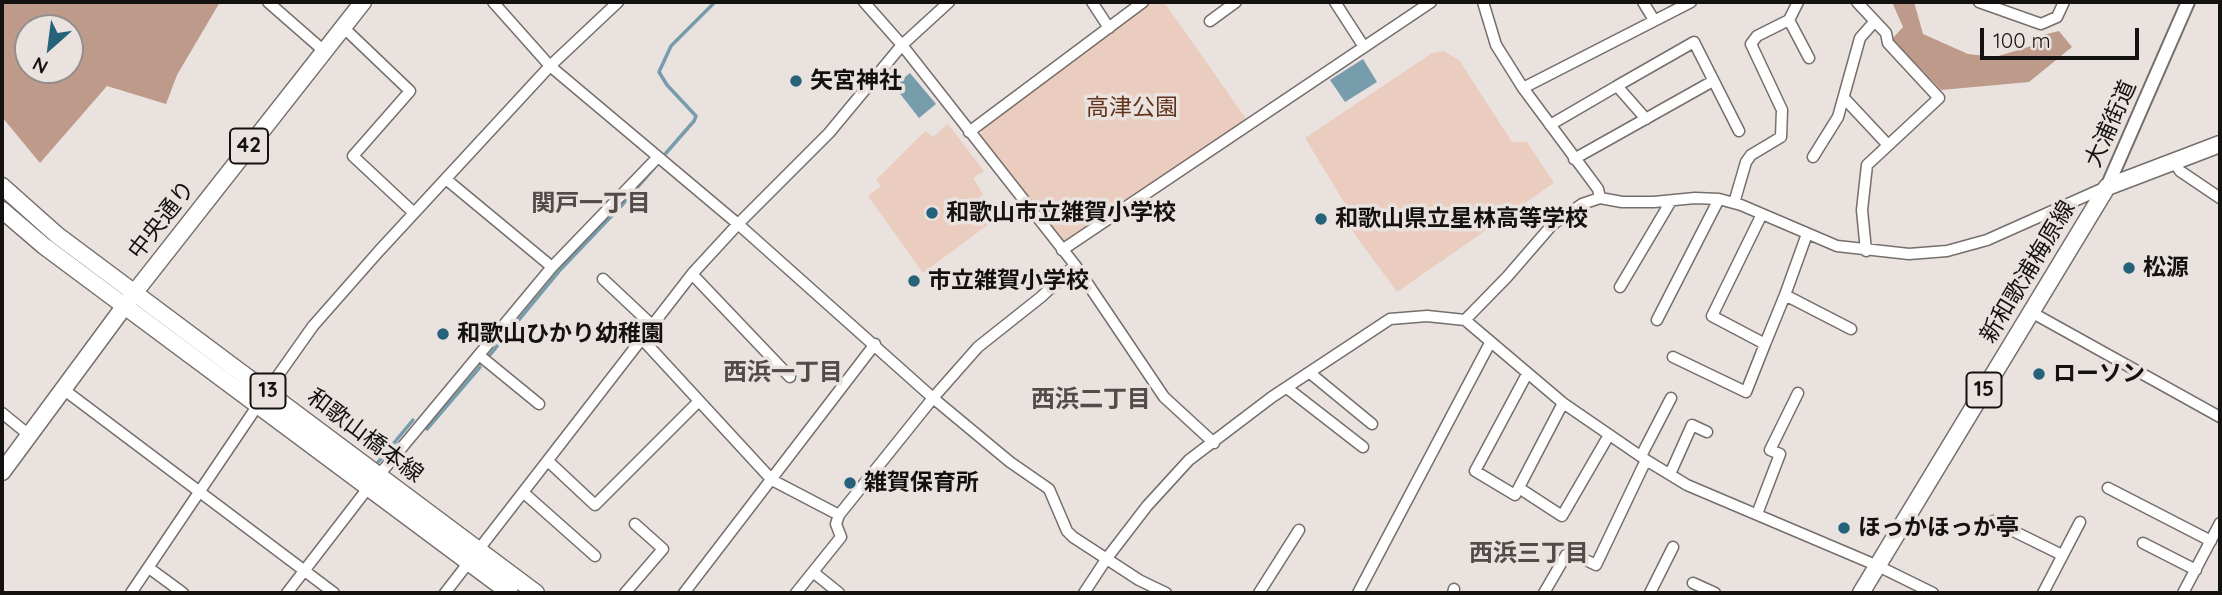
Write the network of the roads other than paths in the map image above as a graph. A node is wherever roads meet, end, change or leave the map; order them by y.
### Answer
1 (268, 2) edge
2 (363, 2) edge
3 (493, 2) edge
4 (618, 2) edge
5 (864, 2) edge
6 (949, 2) edge
7 (1092, 2) edge
8 (1143, 2) edge
9 (1236, 2) edge
10 (1335, 2) edge
11 (1431, 2) edge
12 (1483, 2) edge
13 (1643, 2) edge
14 (1691, 2) edge
15 (1798, 2) edge
16 (1857, 2) edge
17 (1979, 2) edge
18 (2064, 2) edge
19 (2188, 2) edge
20 (2004, 6) edge
21 (1654, 20) junction
22 (1789, 20) junction
23 (1210, 21) dead end
24 (1875, 21) junction
25 (343, 27) junction
26 (1109, 28) junction
27 (902, 46) junction
28 (1364, 47) junction
29 (324, 51) junction
30 (1809, 58) dead end
31 (550, 66) junction
32 (1713, 81) junction
33 (1617, 86) junction
34 (1523, 88) junction
35 (1844, 98) junction
36 (1646, 119) junction
37 (1550, 125) junction
38 (1739, 131) dead end
39 (970, 132) junction
40 (2220, 144) edge
41 (1888, 145) junction
42 (1813, 157) dead end
43 (657, 158) junction
44 (1574, 159) junction
45 (2174, 162) junction
46 (447, 180) junction
47 (2, 186) edge
48 (2107, 187) junction
49 (1600, 198) junction
50 (2220, 198) edge
51 (1719, 199) junction
52 (1671, 201) junction
53 (1734, 203) junction
54 (2, 210) edge
55 (414, 213) junction
56 (1762, 214) junction
57 (737, 224) junction
58 (1807, 234) junction
59 (1062, 250) junction
60 (1866, 251) junction
61 (1075, 265) junction
62 (552, 267) junction
63 (692, 274) junction
64 (603, 279) dead end
65 (1620, 287) dead end
66 (135, 292) junction
67 (1785, 295) junction
68 (124, 306) junction
69 (2031, 312) junction
70 (1465, 320) junction
71 (1657, 320) dead end
72 (653, 326) junction
73 (1851, 329) dead end
74 (643, 340) junction
75 (1490, 343) junction
76 (875, 344) junction
77 (1765, 344) junction
78 (479, 355) junction
79 (1672, 357) dead end
80 (1310, 373) junction
81 (1528, 374) junction
82 (790, 377) dead end
83 (1287, 388) junction
84 (63, 389) junction
85 (267, 391) junction
86 (1798, 393) dead end
87 (933, 398) junction
88 (1671, 398) dead end
89 (699, 401) junction
90 (1563, 403) junction
91 (539, 404) dead end
92 (258, 405) junction
93 (2, 412) edge
94 (2220, 417) edge
95 (1372, 424) dead end
96 (1707, 432) dead end
97 (29, 435) junction
98 (1609, 435) junction
99 (1214, 443) junction
100 (1363, 447) dead end
101 (1643, 458) junction
102 (548, 461) junction
103 (2, 472) edge
104 (1670, 474) junction
105 (379, 475) junction
106 (772, 480) junction
107 (368, 488) junction
108 (1519, 488) junction
109 (2108, 488) dead end
110 (200, 492) junction
111 (524, 493) junction
112 (1757, 514) junction
113 (839, 515) junction
114 (1993, 521) dead end
115 (2080, 522) dead end
116 (2220, 523) edge
117 (635, 524) dead end
118 (1299, 530) dead end
119 (2215, 540) edge
120 (2143, 542) dead end
121 (1673, 547) dead end
122 (2062, 555) junction
123 (595, 556) dead end
124 (474, 557) junction
125 (1107, 558) junction
126 (1878, 566) junction
127 (149, 568) junction
128 (2196, 570) junction
129 (304, 571) junction
130 (813, 572) junction
131 (1693, 583) dead end
132 (131, 593) edge
133 (183, 593) edge
134 (287, 593) edge
135 (334, 593) edge
136 (445, 593) edge
137 (510, 593) edge
138 (536, 593) edge
139 (625, 593) edge
140 (684, 593) edge
141 (796, 593) edge
142 (839, 593) edge
143 (1084, 593) edge
144 (1166, 593) edge
145 (1259, 593) edge
146 (1358, 593) edge
147 (1544, 593) edge
148 (1650, 593) edge
149 (1715, 593) edge
150 (1861, 593) edge
151 (1933, 593) edge
152 (2043, 593) edge
153 (2183, 593) edge

1 - 29 street
2 - 25 main road, 中央通り / 42
3 - 31 street
4 - 31 street
5 - 27 street
6 - 27 street
7 - 26 street
8 - 26 street
9 - 23 street
10 - 28 street
11 - 28 street
12 - 34 street
13 - 21 street
14 - 21 street
15 - 22 street
16 - 24 street
17 - 20 street
18 - 20 street
19 - 48 street, 大浦街道
21 - 34 street
22 - 30 street
22 - 53 street
24 - 35 street
24 - 41 street
25 - 29 main road, 中央通り / 42
25 - 55 street
26 - 39 street
27 - 39 street
27 - 57 street
28 - 59 street
29 - 66 main road, 中央通り / 42
31 - 43 street
31 - 46 street
32 - 33 street
32 - 36 street
32 - 38 street
33 - 36 street
33 - 37 street
34 - 37 street
35 - 41 street
35 - 42 street
36 - 44 street
37 - 44 street
39 - 59 street
40 - 45 main road
41 - 60 street
43 - 57 street
43 - 62 street
44 - 49 street
45 - 48 main road
45 - 50 street
46 - 55 street
46 - 62 street
47 - 66 main road, 和歌山橋本線 / 13
48 - 60 street
48 - 69 main road, 新和歌浦梅原線 / 15
49 - 52 street
49 - 70 street
51 - 52 street
51 - 53 street
51 - 71 street
52 - 65 street
53 - 56 street
54 - 68 main road, 和歌山橋本線 / 13
55 - 85 street
56 - 58 street
56 - 77 street
57 - 63 street
57 - 76 street
58 - 60 street
58 - 67 street
59 - 61 street
61 - 87 street
61 - 99 street
62 - 78 street
63 - 72 street
63 - 82 street
64 - 72 street
66 - 68 main road, 中央通り / 42
66 - 85 main road, 和歌山橋本線 / 13
67 - 73 street
67 - 77 street
68 - 84 main road, 中央通り / 42
68 - 92 main road, 和歌山橋本線 / 13
69 - 94 street
69 - 126 main road, 新和歌浦梅原線 / 15
70 - 75 street
70 - 80 street
72 - 74 street
74 - 89 street
74 - 102 street
75 - 81 street
75 - 146 street
76 - 87 street
76 - 106 street
77 - 79 street
78 - 91 street
78 - 105 street
80 - 83 street
80 - 95 street
81 - 90 street
81 - 108 street
83 - 99 street
83 - 100 street
84 - 97 main road, 中央通り / 42
84 - 110 street
85 - 105 main road, 和歌山橋本線 / 13
86 - 112 street
87 - 113 street
87 - 125 street
88 - 101 street
89 - 102 street
89 - 106 street
90 - 98 street
90 - 108 street
92 - 107 main road, 和歌山橋本線 / 13
92 - 110 street
93 - 97 street
96 - 104 street
97 - 103 main road, 中央通り / 42
98 - 101 street
98 - 108 street
99 - 125 street
101 - 104 street
101 - 147 street
102 - 111 street
104 - 112 street
105 - 124 main road, 和歌山橋本線 / 13
106 - 113 street
106 - 140 street
107 - 124 main road, 和歌山橋本線 / 13
107 - 129 street
109 - 119 street
110 - 127 street
110 - 129 street
111 - 123 street
111 - 124 street
112 - 126 street
113 - 130 street
114 - 122 street
115 - 122 street
116 - 119 street
117 - 139 street
118 - 145 street
119 - 128 street
120 - 128 street
121 - 148 street
122 - 152 street
124 - 136 street
124 - 137 main road, 和歌山橋本線 / 13
124 - 138 main road, 和歌山橋本線 / 13
125 - 143 street
125 - 144 street
126 - 150 main road, 新和歌浦梅原線 / 15
126 - 151 street
127 - 132 street
127 - 133 street
128 - 153 street
129 - 134 street
129 - 135 street
130 - 141 street
130 - 142 street
131 - 149 street

